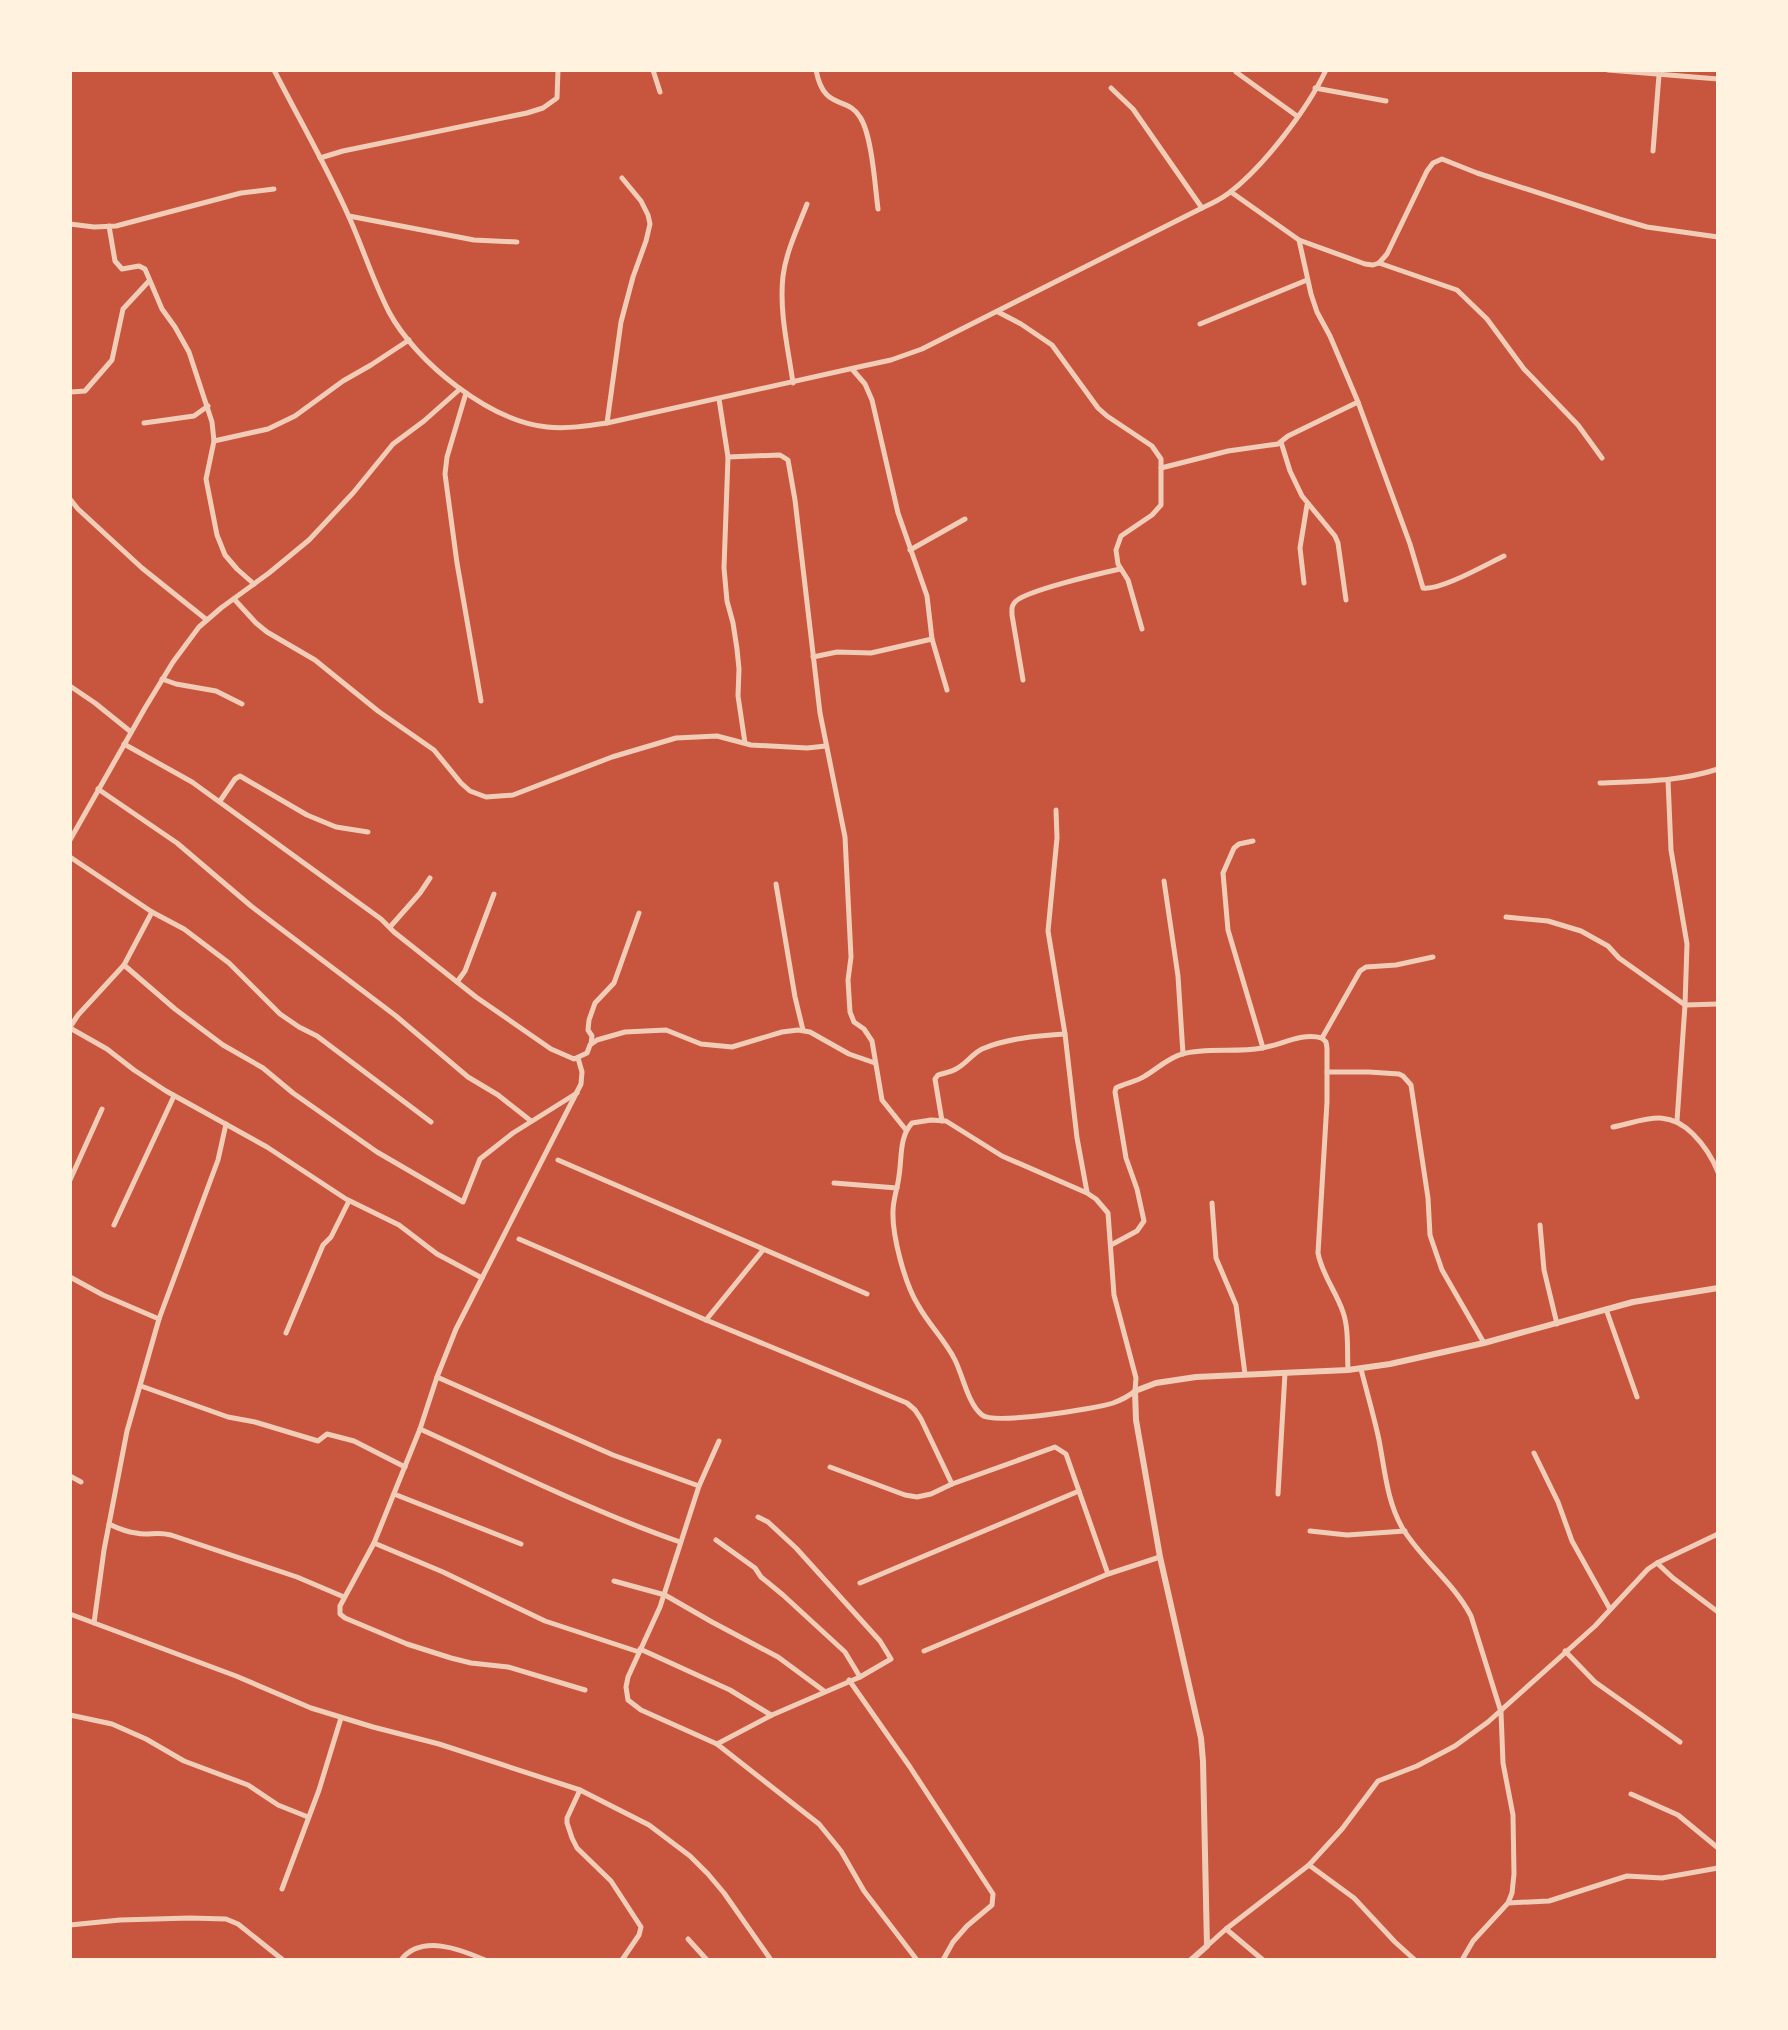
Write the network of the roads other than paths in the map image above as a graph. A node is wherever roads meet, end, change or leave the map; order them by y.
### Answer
1 (274, 70) edge
2 (558, 70) edge
3 (653, 70) edge
4 (816, 70) edge
5 (1326, 70) edge
6 (1608, 70) edge
7 (1236, 72) edge
8 (1659, 75) junction
9 (1718, 79) edge
10 (1111, 88) dead end
11 (1315, 88) junction
12 (660, 92) dead end
13 (1386, 101) dead end
14 (1297, 116) junction
15 (1653, 151) dead end
16 (319, 158) junction
17 (622, 178) dead end
18 (274, 189) dead end
19 (1231, 192) junction
20 (807, 204) dead end
21 (1202, 208) junction
22 (878, 209) dead end
23 (349, 216) junction
24 (70, 224) edge
25 (109, 226) junction
26 (1718, 237) edge
27 (1299, 240) junction
28 (517, 242) dead end
29 (1379, 263) junction
30 (1307, 280) junction
31 (149, 281) junction
32 (997, 312) junction
33 (1200, 324) dead end
34 (409, 340) junction
35 (852, 369) junction
36 (793, 383) junction
37 (463, 391) junction
38 (71, 392) edge
39 (719, 399) junction
40 (1358, 402) junction
41 (208, 406) junction
42 (144, 423) dead end
43 (607, 423) junction
44 (214, 441) junction
45 (1281, 442) junction
46 (728, 457) junction
47 (1602, 458) dead end
48 (1161, 468) junction
49 (70, 499) edge
50 (1308, 504) junction
51 (965, 519) dead end
52 (910, 550) junction
53 (1504, 556) dead end
54 (1120, 569) junction
55 (1304, 583) dead end
56 (254, 584) junction
57 (234, 599) junction
58 (1346, 600) dead end
59 (207, 620) junction
60 (1142, 629) dead end
61 (932, 639) junction
62 (813, 657) junction
63 (162, 679) junction
64 (1023, 680) dead end
65 (70, 686) edge
66 (947, 690) dead end
67 (481, 701) dead end
68 (242, 704) dead end
69 (131, 732) junction
70 (745, 743) junction
71 (124, 744) junction
72 (826, 746) junction
73 (1718, 769) edge
74 (1668, 780) junction
75 (1600, 783) dead end
76 (98, 789) junction
77 (220, 801) junction
78 (1056, 810) dead end
79 (368, 832) dead end
80 (70, 840) edge
81 (1253, 841) dead end
82 (70, 857) edge
83 (430, 878) dead end
84 (1164, 881) dead end
85 (776, 884) dead end
86 (494, 894) dead end
87 (152, 912) junction
88 (639, 913) dead end
89 (1506, 917) dead end
90 (390, 927) junction
91 (1433, 957) dead end
92 (124, 965) junction
93 (457, 982) junction
94 (1718, 1004) edge
95 (1685, 1005) junction
96 (70, 1027) edge
97 (803, 1030) junction
98 (1065, 1034) junction
99 (1322, 1038) junction
100 (590, 1045) junction
101 (1263, 1048) junction
102 (1183, 1054) junction
103 (578, 1058) junction
104 (875, 1063) junction
105 (1327, 1072) junction
106 (577, 1093) junction
107 (174, 1096) junction
108 (102, 1109) dead end
109 (531, 1121) junction
110 (942, 1121) junction
111 (1677, 1121) junction
112 (431, 1122) dead end
113 (226, 1124) junction
114 (1613, 1127) dead end
115 (906, 1130) junction
116 (558, 1160) dead end
117 (1716, 1164) edge
118 (1718, 1172) edge
119 (70, 1180) edge
120 (834, 1183) dead end
121 (897, 1188) junction
122 (1087, 1193) junction
123 (349, 1201) junction
124 (1212, 1203) dead end
125 (114, 1225) dead end
126 (1540, 1225) dead end
127 (519, 1239) dead end
128 (1111, 1245) junction
129 (763, 1250) junction
130 (70, 1277) edge
131 (482, 1278) junction
132 (1718, 1288) edge
133 (867, 1294) dead end
134 (1606, 1309) junction
135 (159, 1319) junction
136 (706, 1320) junction
137 (1557, 1324) junction
138 (286, 1333) dead end
139 (1484, 1343) junction
140 (1361, 1369) junction
141 (1348, 1370) junction
142 (1285, 1373) junction
143 (1245, 1374) junction
144 (437, 1377) junction
145 (141, 1386) junction
146 (1135, 1391) junction
147 (1637, 1397) dead end
148 (420, 1429) junction
149 (719, 1441) dead end
150 (1534, 1453) dead end
151 (405, 1467) junction
152 (830, 1467) dead end
153 (70, 1476) edge
154 (81, 1482) dead end
155 (952, 1484) junction
156 (699, 1486) junction
157 (1079, 1491) junction
158 (394, 1494) junction
159 (1278, 1494) dead end
160 (758, 1517) dead end
161 (109, 1524) junction
162 (1310, 1531) dead end
163 (1405, 1531) junction
164 (1718, 1534) edge
165 (716, 1540) dead end
166 (680, 1542) junction
167 (374, 1543) junction
168 (521, 1544) dead end
169 (1160, 1557) junction
170 (1657, 1563) junction
171 (1108, 1574) junction
172 (614, 1581) dead end
173 (860, 1583) dead end
174 (665, 1595) junction
175 (344, 1597) junction
176 (1610, 1609) junction
177 (1718, 1612) edge
178 (70, 1614) edge
179 (94, 1623) junction
180 (640, 1650) junction
181 (924, 1651) dead end
182 (1565, 1651) junction
183 (860, 1677) junction
184 (849, 1680) junction
185 (585, 1690) dead end
186 (824, 1691) junction
187 (1501, 1712) junction
188 (70, 1715) edge
189 (772, 1715) junction
190 (341, 1718) junction
191 (1680, 1742) dead end
192 (717, 1744) junction
193 (580, 1790) junction
194 (1631, 1794) dead end
195 (308, 1817) junction
196 (1718, 1848) edge
197 (1309, 1865) junction
198 (1718, 1868) edge
199 (282, 1889) dead end
200 (1508, 1903) junction
201 (70, 1925) edge
202 (1226, 1929) junction
203 (688, 1939) dead end
204 (1207, 1946) junction
205 (283, 1960) edge
206 (401, 1960) edge
207 (485, 1960) edge
208 (622, 1960) edge
209 (707, 1960) edge
210 (771, 1960) edge
211 (917, 1960) edge
212 (943, 1960) edge
213 (1191, 1960) edge
214 (1263, 1960) edge
215 (1415, 1960) edge
216 (1462, 1960) edge

1 - 16 street
2 - 16 street
3 - 12 street
4 - 22 street
5 - 11 street
6 - 8 street
7 - 14 street
8 - 9 street
8 - 15 street
10 - 21 street
11 - 13 street
11 - 14 street
14 - 19 street
16 - 23 street
17 - 43 street
18 - 25 street
19 - 21 street
19 - 27 street
20 - 36 street
21 - 32 street
23 - 28 street
23 - 34 street
24 - 25 street
25 - 31 street
26 - 29 street
27 - 29 street
27 - 30 street
29 - 47 street
30 - 33 street
30 - 40 street
31 - 38 street
31 - 41 street
32 - 35 street
32 - 48 street
34 - 37 street
34 - 44 street
35 - 36 street
35 - 52 street
36 - 39 street
37 - 43 street
37 - 56 street
37 - 67 street
39 - 43 street
39 - 46 street
40 - 45 street
40 - 53 street
41 - 42 street
41 - 44 street
44 - 56 street
45 - 48 street
45 - 50 street
46 - 62 street
46 - 70 street
48 - 54 street
49 - 59 street
50 - 55 street
50 - 58 street
51 - 52 street
52 - 61 street
54 - 60 street
54 - 64 street
56 - 57 street
57 - 59 street
57 - 70 street
59 - 63 street
61 - 62 street
61 - 66 street
62 - 72 street
63 - 68 street
63 - 69 street
65 - 69 street
69 - 71 street
70 - 72 street
71 - 76 street
71 - 77 street
72 - 104 street
73 - 74 street
74 - 75 street
74 - 95 street
76 - 80 street
76 - 109 street
77 - 79 street
77 - 90 street
78 - 98 street
81 - 101 street
82 - 87 street
83 - 90 street
84 - 102 street
85 - 97 street
86 - 93 street
87 - 92 street
87 - 112 street
88 - 100 street
89 - 95 street
90 - 93 street
91 - 99 street
92 - 96 street
92 - 109 street
93 - 103 street
94 - 95 street
95 - 111 street
96 - 107 street
97 - 100 street
97 - 104 street
98 - 110 street
98 - 122 street
99 - 101 street
99 - 105 street
100 - 103 street
101 - 102 street
102 - 128 street
103 - 106 street
104 - 115 street
105 - 139 street
105 - 141 street
106 - 109 street
106 - 131 street
107 - 113 street
107 - 125 street
108 - 119 street
110 - 115 street
110 - 122 street
111 - 114 street
111 - 117 street
113 - 123 street
113 - 135 street
115 - 121 street
116 - 129 street
117 - 118 street
120 - 121 street
121 - 146 street
122 - 128 street
123 - 131 street
123 - 138 street
124 - 143 street
126 - 137 street
127 - 136 street
128 - 146 street
129 - 133 street
129 - 136 street
130 - 135 street
131 - 144 street
132 - 134 street
134 - 137 street
134 - 147 street
135 - 145 street
136 - 155 street
137 - 139 street
139 - 140 street
140 - 141 street
140 - 163 street
141 - 142 street
142 - 143 street
142 - 159 street
143 - 146 street
144 - 148 street
144 - 156 street
145 - 151 street
145 - 161 street
146 - 169 street
148 - 151 street
148 - 166 street
149 - 156 street
150 - 176 street
151 - 158 street
152 - 155 street
153 - 154 street
155 - 157 street
156 - 166 street
157 - 171 street
157 - 173 street
158 - 167 street
158 - 168 street
160 - 183 street
161 - 175 street
161 - 179 street
162 - 163 street
163 - 187 street
164 - 170 street
165 - 183 street
166 - 174 street
167 - 175 street
167 - 180 street
169 - 171 street
169 - 204 street
170 - 176 street
170 - 177 street
171 - 181 street
172 - 174 street
174 - 180 street
174 - 186 street
175 - 185 street
176 - 182 street
178 - 179 street
179 - 190 street
180 - 189 street
180 - 192 street
182 - 187 street
182 - 191 street
183 - 184 street
184 - 186 street
184 - 212 street
186 - 189 street
187 - 197 street
187 - 200 street
188 - 195 street
189 - 192 street
190 - 193 street
190 - 195 street
192 - 211 street
193 - 208 street
193 - 210 street
194 - 196 street
195 - 199 street
197 - 202 street
197 - 215 street
198 - 200 street
200 - 216 street
201 - 205 street
202 - 204 street
202 - 214 street
203 - 209 street
204 - 213 street
206 - 207 street

